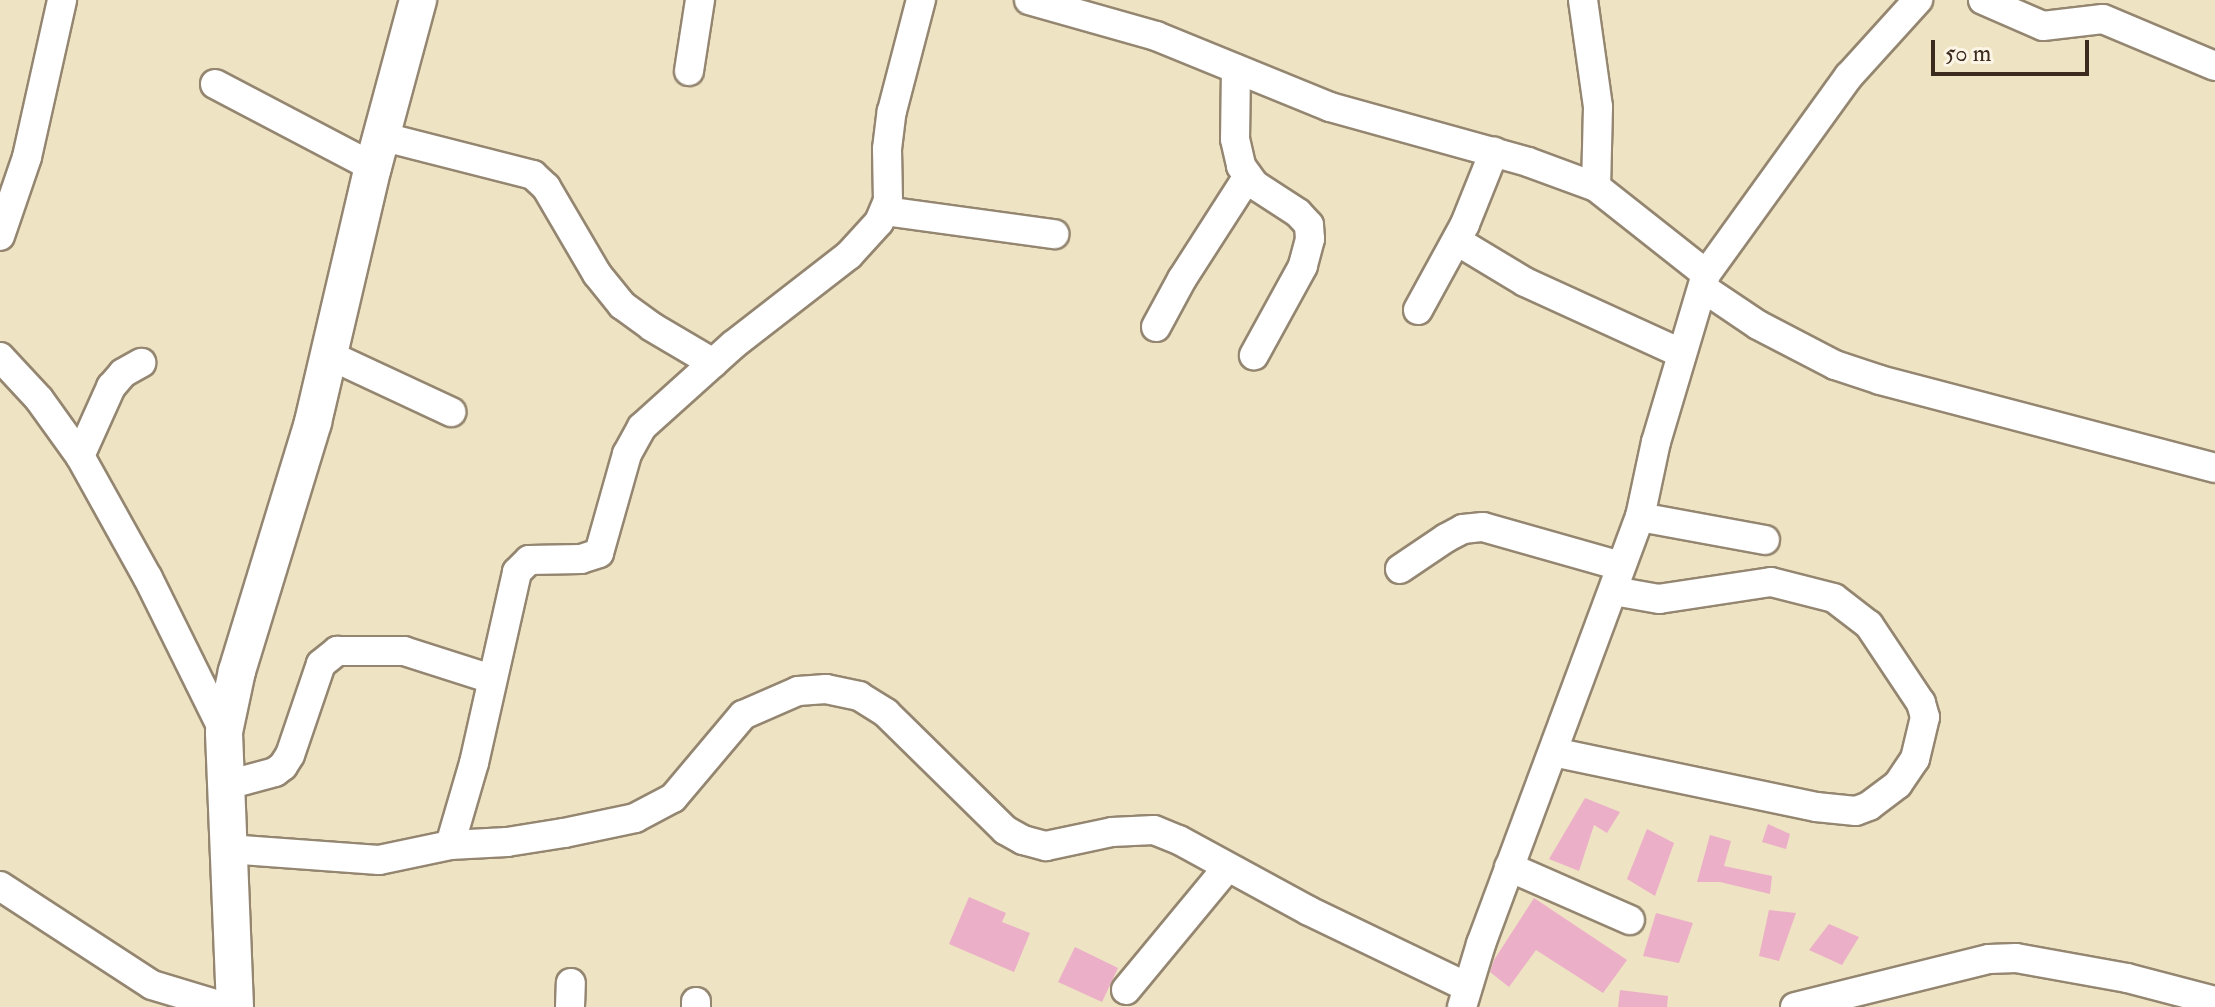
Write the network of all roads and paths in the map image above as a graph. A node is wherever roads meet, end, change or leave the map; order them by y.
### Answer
1 (62, 0) edge
2 (418, 0) edge
3 (700, 0) edge
4 (921, 0) edge
5 (1029, 0) edge
6 (1583, 0) edge
7 (1918, 0) edge
8 (1983, 0) edge
9 (2215, 66) edge
10 (1236, 69) junction
11 (689, 71) dead end
12 (215, 84) dead end
13 (378, 152) junction
14 (1494, 152) junction
15 (1248, 176) junction
16 (1596, 187) junction
17 (885, 211) junction
18 (1054, 234) dead end
19 (0, 236) edge
20 (1457, 241) junction
21 (1704, 281) junction
22 (1418, 310) dead end
23 (1156, 327) dead end
24 (1681, 353) junction
25 (329, 355) junction
26 (1254, 355) dead end
27 (0, 357) edge
28 (141, 363) dead end
29 (713, 363) junction
30 (451, 412) dead end
31 (80, 456) junction
32 (2215, 468) edge
33 (1640, 517) junction
34 (1765, 540) dead end
35 (1400, 569) dead end
36 (1617, 578) junction
37 (492, 679) junction
38 (224, 732) junction
39 (1553, 752) junction
40 (227, 785) junction
41 (450, 845) junction
42 (228, 849) junction
43 (1509, 867) junction
44 (1227, 868) junction
45 (0, 886) edge
46 (1630, 920) dead end
47 (1126, 990) dead end
48 (1464, 997) edge
49 (2215, 1001) edge
50 (225, 1007) edge
51 (235, 1007) edge
52 (1795, 1007) edge

1 - 19 street
2 - 13 main road
3 - 11 street
4 - 17 street
5 - 10 street
6 - 16 street
7 - 21 street
8 - 9 street
10 - 14 street
10 - 15 street
12 - 13 street
13 - 25 main road
13 - 29 street
14 - 16 street
14 - 20 street
15 - 23 street
15 - 26 street
16 - 21 street
17 - 18 street
17 - 29 street
20 - 22 street
20 - 24 street
21 - 24 street
21 - 32 street
24 - 33 street
25 - 30 street
25 - 38 main road
27 - 31 street
28 - 31 street
29 - 37 street
31 - 38 street
33 - 34 street
33 - 36 street
35 - 36 street
36 - 39 street
36 - 39 street
37 - 40 street
37 - 41 street
38 - 40 main road
39 - 43 street
40 - 42 main road
41 - 42 street
41 - 44 street
42 - 51 main road
43 - 46 street
43 - 48 street
44 - 47 street
44 - 48 street
45 - 50 street
49 - 52 street

